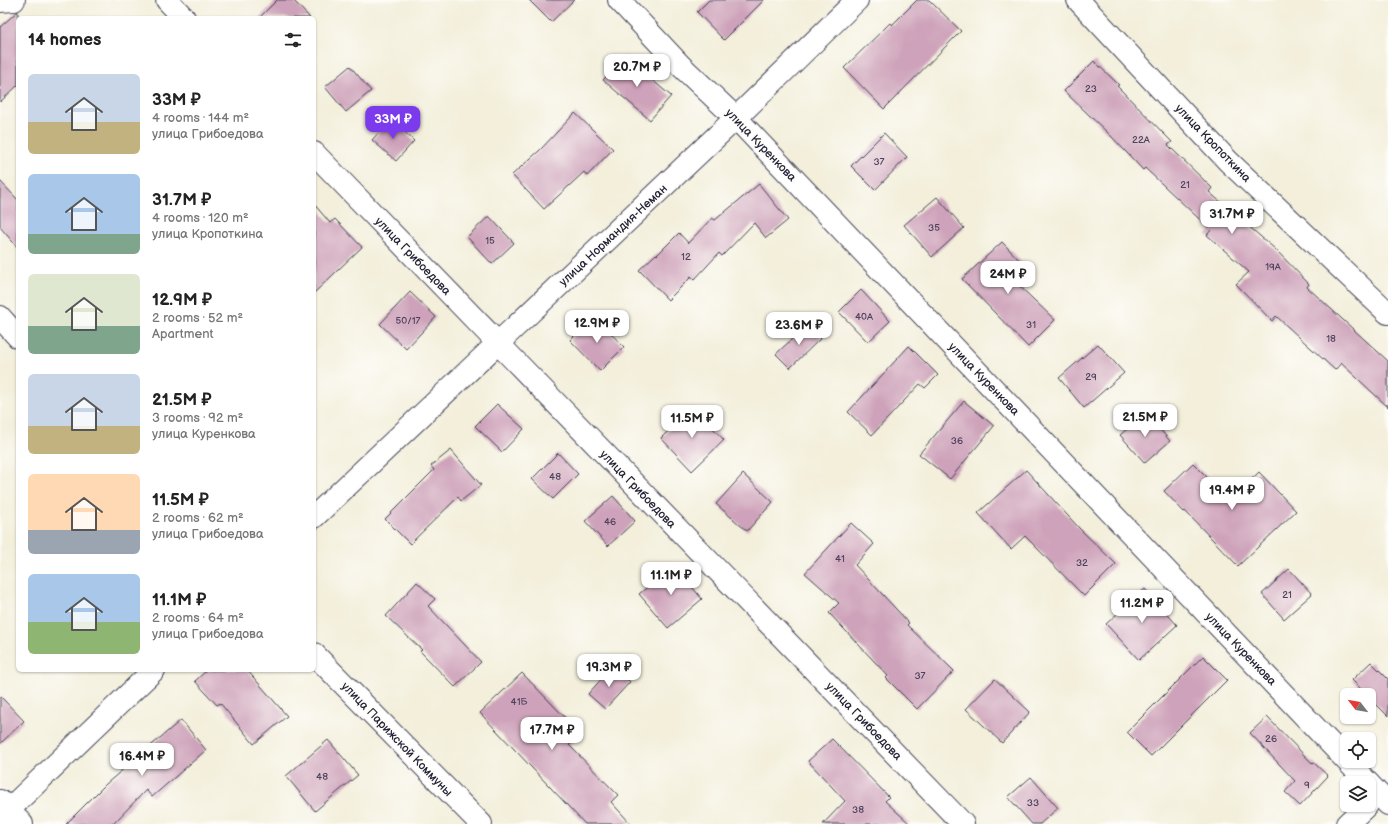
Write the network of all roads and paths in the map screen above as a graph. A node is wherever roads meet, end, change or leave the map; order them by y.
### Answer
1 (14, 0) edge
2 (167, 0) edge
3 (619, 0) edge
4 (857, 0) edge
5 (1078, 0) edge
6 (0, 1) edge
7 (182, 16) edge
8 (736, 118) junction
9 (316, 155) edge
10 (1388, 313) edge
11 (0, 317) edge
12 (16, 335) edge
13 (498, 344) junction
14 (316, 515) edge
15 (316, 656) edge
16 (152, 672) edge
17 (1358, 776) edge
18 (1358, 812) edge
19 (8, 813) edge
20 (481, 824) edge
21 (963, 824) edge
22 (1347, 824) edge

1 - 6 street
2 - 7 street
3 - 8 street, улица Куренкова
4 - 8 street, улица Нормандия-Неман
5 - 10 street, улица Кропоткина
8 - 13 street, улица Нормандия-Неман
8 - 17 street, улица Куренкова
9 - 13 street, улица Грибоедова
11 - 12 street
13 - 14 street, улица Нормандия-Неман
13 - 21 street, улица Грибоедова
15 - 20 street, улица Парижской Коммуны
16 - 19 street
18 - 22 street

